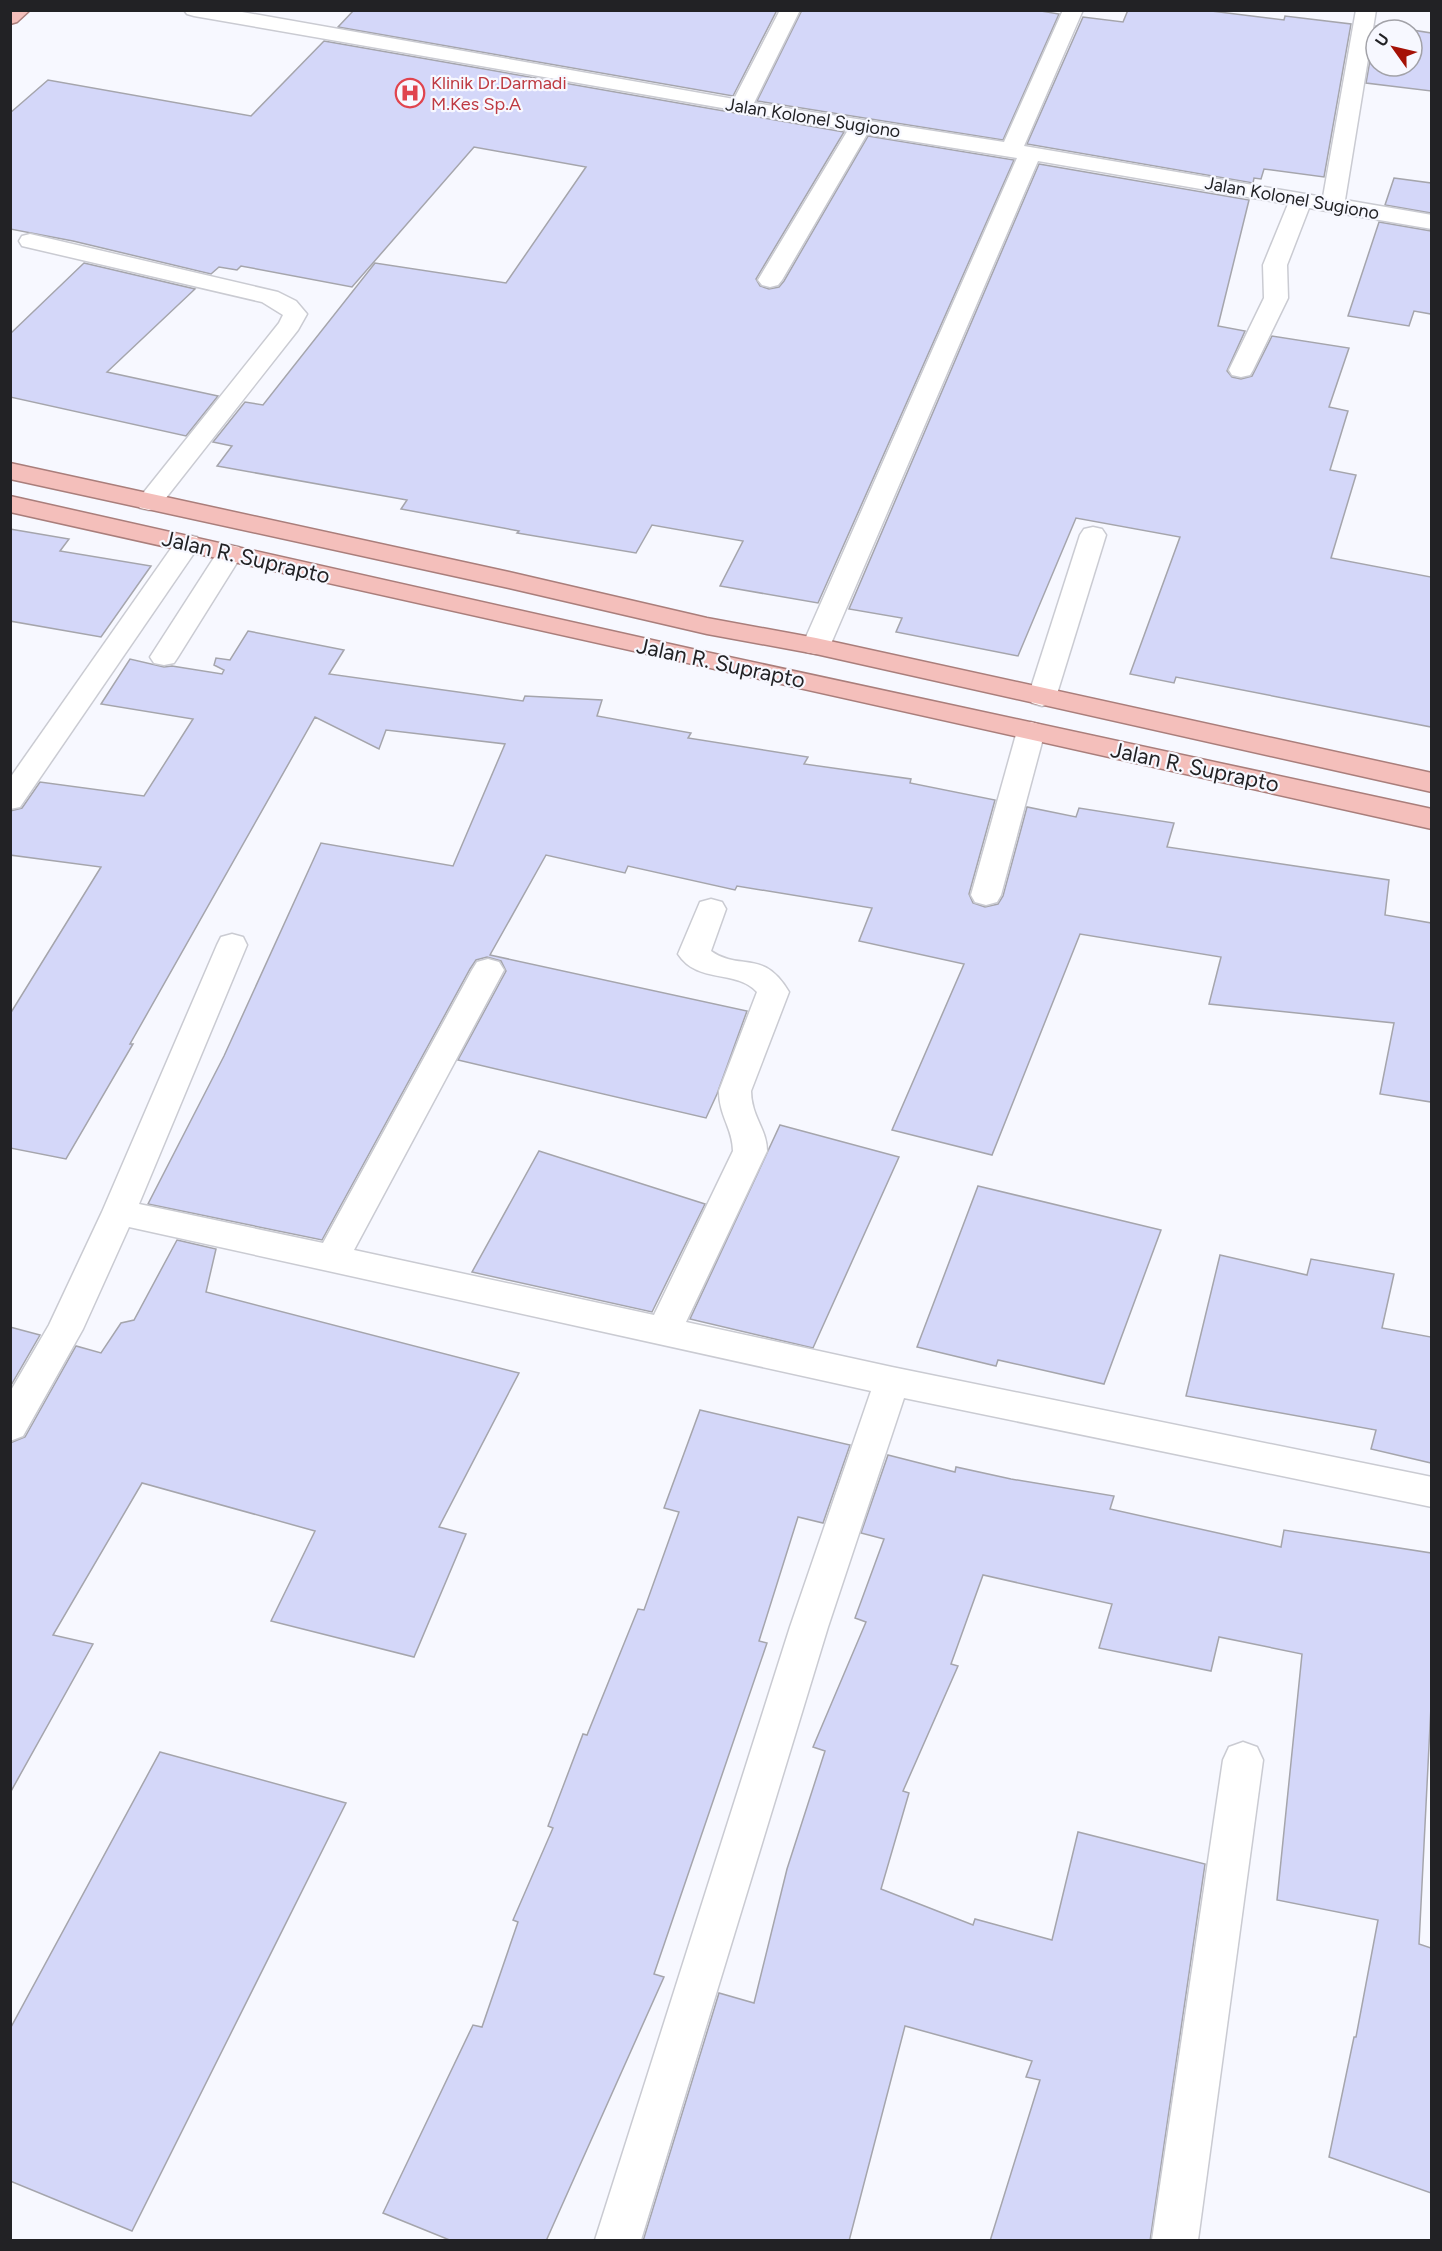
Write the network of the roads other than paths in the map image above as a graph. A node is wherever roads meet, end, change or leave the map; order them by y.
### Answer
1 (20, 10) edge
2 (194, 10) edge
3 (790, 10) edge
4 (1073, 10) edge
5 (1366, 10) edge
6 (10, 18) edge
7 (741, 106) junction
8 (861, 126) junction
9 (1020, 151) junction
10 (1301, 199) junction
11 (1333, 204) junction
12 (1431, 222) edge
13 (30, 241) dead end
14 (770, 280) dead end
15 (1241, 370) dead end
16 (10, 471) edge
17 (149, 502) junction
18 (10, 504) edge
19 (1093, 535) dead end
20 (188, 543) junction
21 (230, 553) junction
22 (707, 626) junction
23 (816, 646) junction
24 (164, 657) dead end
25 (692, 657) junction
26 (1042, 697) junction
27 (1031, 731) junction
28 (1431, 783) edge
29 (10, 800) edge
30 (1431, 819) edge
31 (986, 895) dead end
32 (711, 909) dead end
33 (232, 945) dead end
34 (488, 970) dead end
35 (119, 1212) junction
36 (332, 1259) junction
37 (664, 1332) junction
38 (892, 1381) junction
39 (10, 1426) edge
40 (1431, 1492) edge
41 (1243, 1760) dead end
42 (618, 2241) edge
43 (1174, 2241) edge

1 - 6 highway
2 - 7 street, Jalan Kolonel Sugiono
3 - 7 street
4 - 9 street
5 - 11 street
7 - 8 street, Jalan Kolonel Sugiono
8 - 9 street, Jalan Kolonel Sugiono
8 - 14 street
9 - 10 street, Jalan Kolonel Sugiono
9 - 23 street
10 - 11 street, Jalan Kolonel Sugiono
10 - 15 street
11 - 12 street, Jalan Kolonel Sugiono
13 - 17 street
16 - 17 highway, Jalan R. Suprapto
17 - 22 highway, Jalan R. Suprapto
18 - 20 highway, Jalan R. Suprapto
19 - 26 street
20 - 21 highway, Jalan R. Suprapto
20 - 29 street
21 - 24 street
21 - 25 highway, Jalan R. Suprapto
22 - 23 highway, Jalan R. Suprapto
22 - 25 highway
23 - 26 highway, Jalan R. Suprapto
25 - 27 highway, Jalan R. Suprapto
26 - 28 highway, Jalan R. Suprapto
27 - 30 highway, Jalan R. Suprapto
27 - 31 street
32 - 37 street
33 - 35 street
34 - 36 street
35 - 36 street
35 - 39 street
36 - 37 street
37 - 38 street
38 - 40 street
38 - 42 street
41 - 43 street

